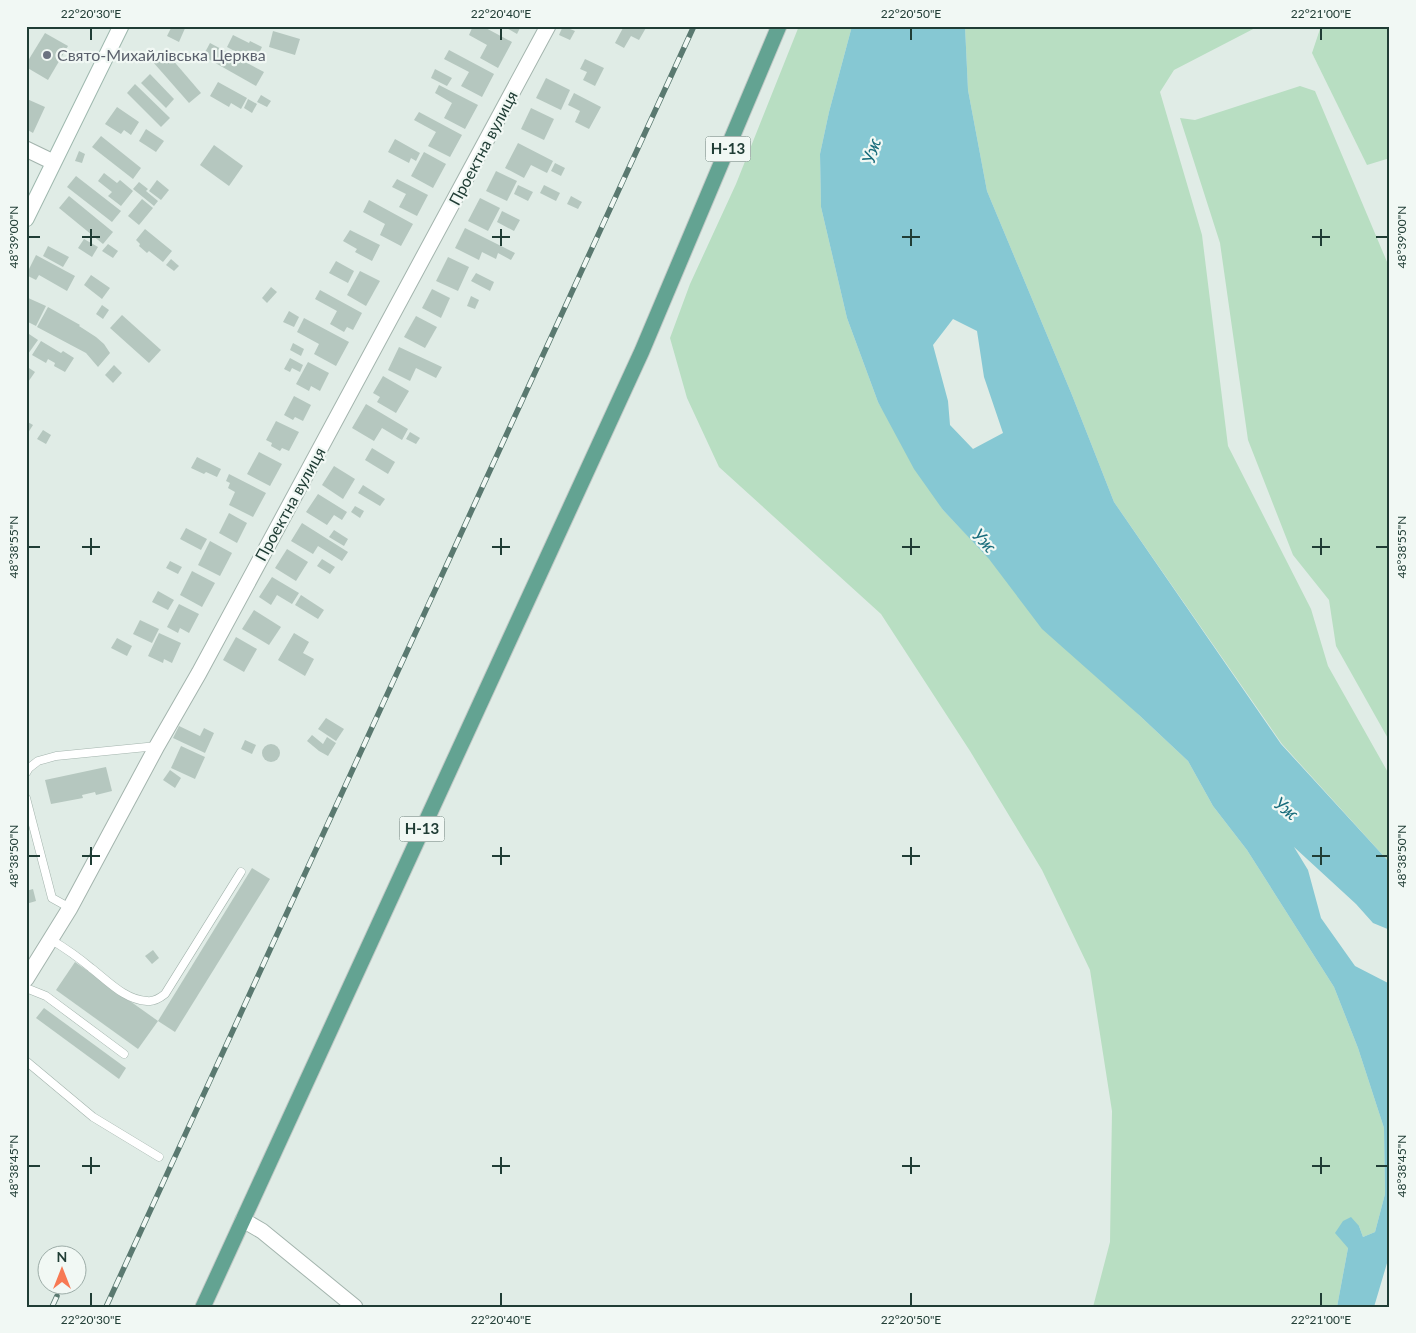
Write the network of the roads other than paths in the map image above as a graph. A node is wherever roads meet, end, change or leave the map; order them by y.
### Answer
1 (121, 26) edge
2 (548, 26) edge
3 (779, 26) edge
4 (26, 149) edge
5 (54, 162) junction
6 (26, 218) edge
7 (156, 746) junction
8 (26, 773) edge
9 (26, 798) edge
10 (241, 872) dead end
11 (70, 908) junction
12 (50, 939) junction
13 (26, 979) edge
14 (26, 988) edge
15 (124, 1054) dead end
16 (26, 1061) edge
17 (159, 1157) dead end
18 (243, 1220) junction
19 (203, 1307) edge
20 (356, 1307) edge

1 - 5 street
2 - 7 street, Проектна вулиця
3 - 18 main road, Н-13
4 - 5 street
5 - 6 street
7 - 8 lane
7 - 11 street, Проектна вулиця
9 - 11 lane
10 - 12 lane
11 - 12 street, Проектна вулиця
12 - 13 street, Проектна вулиця
14 - 15 lane
16 - 17 lane
18 - 19 main road, Н-13
18 - 20 street

